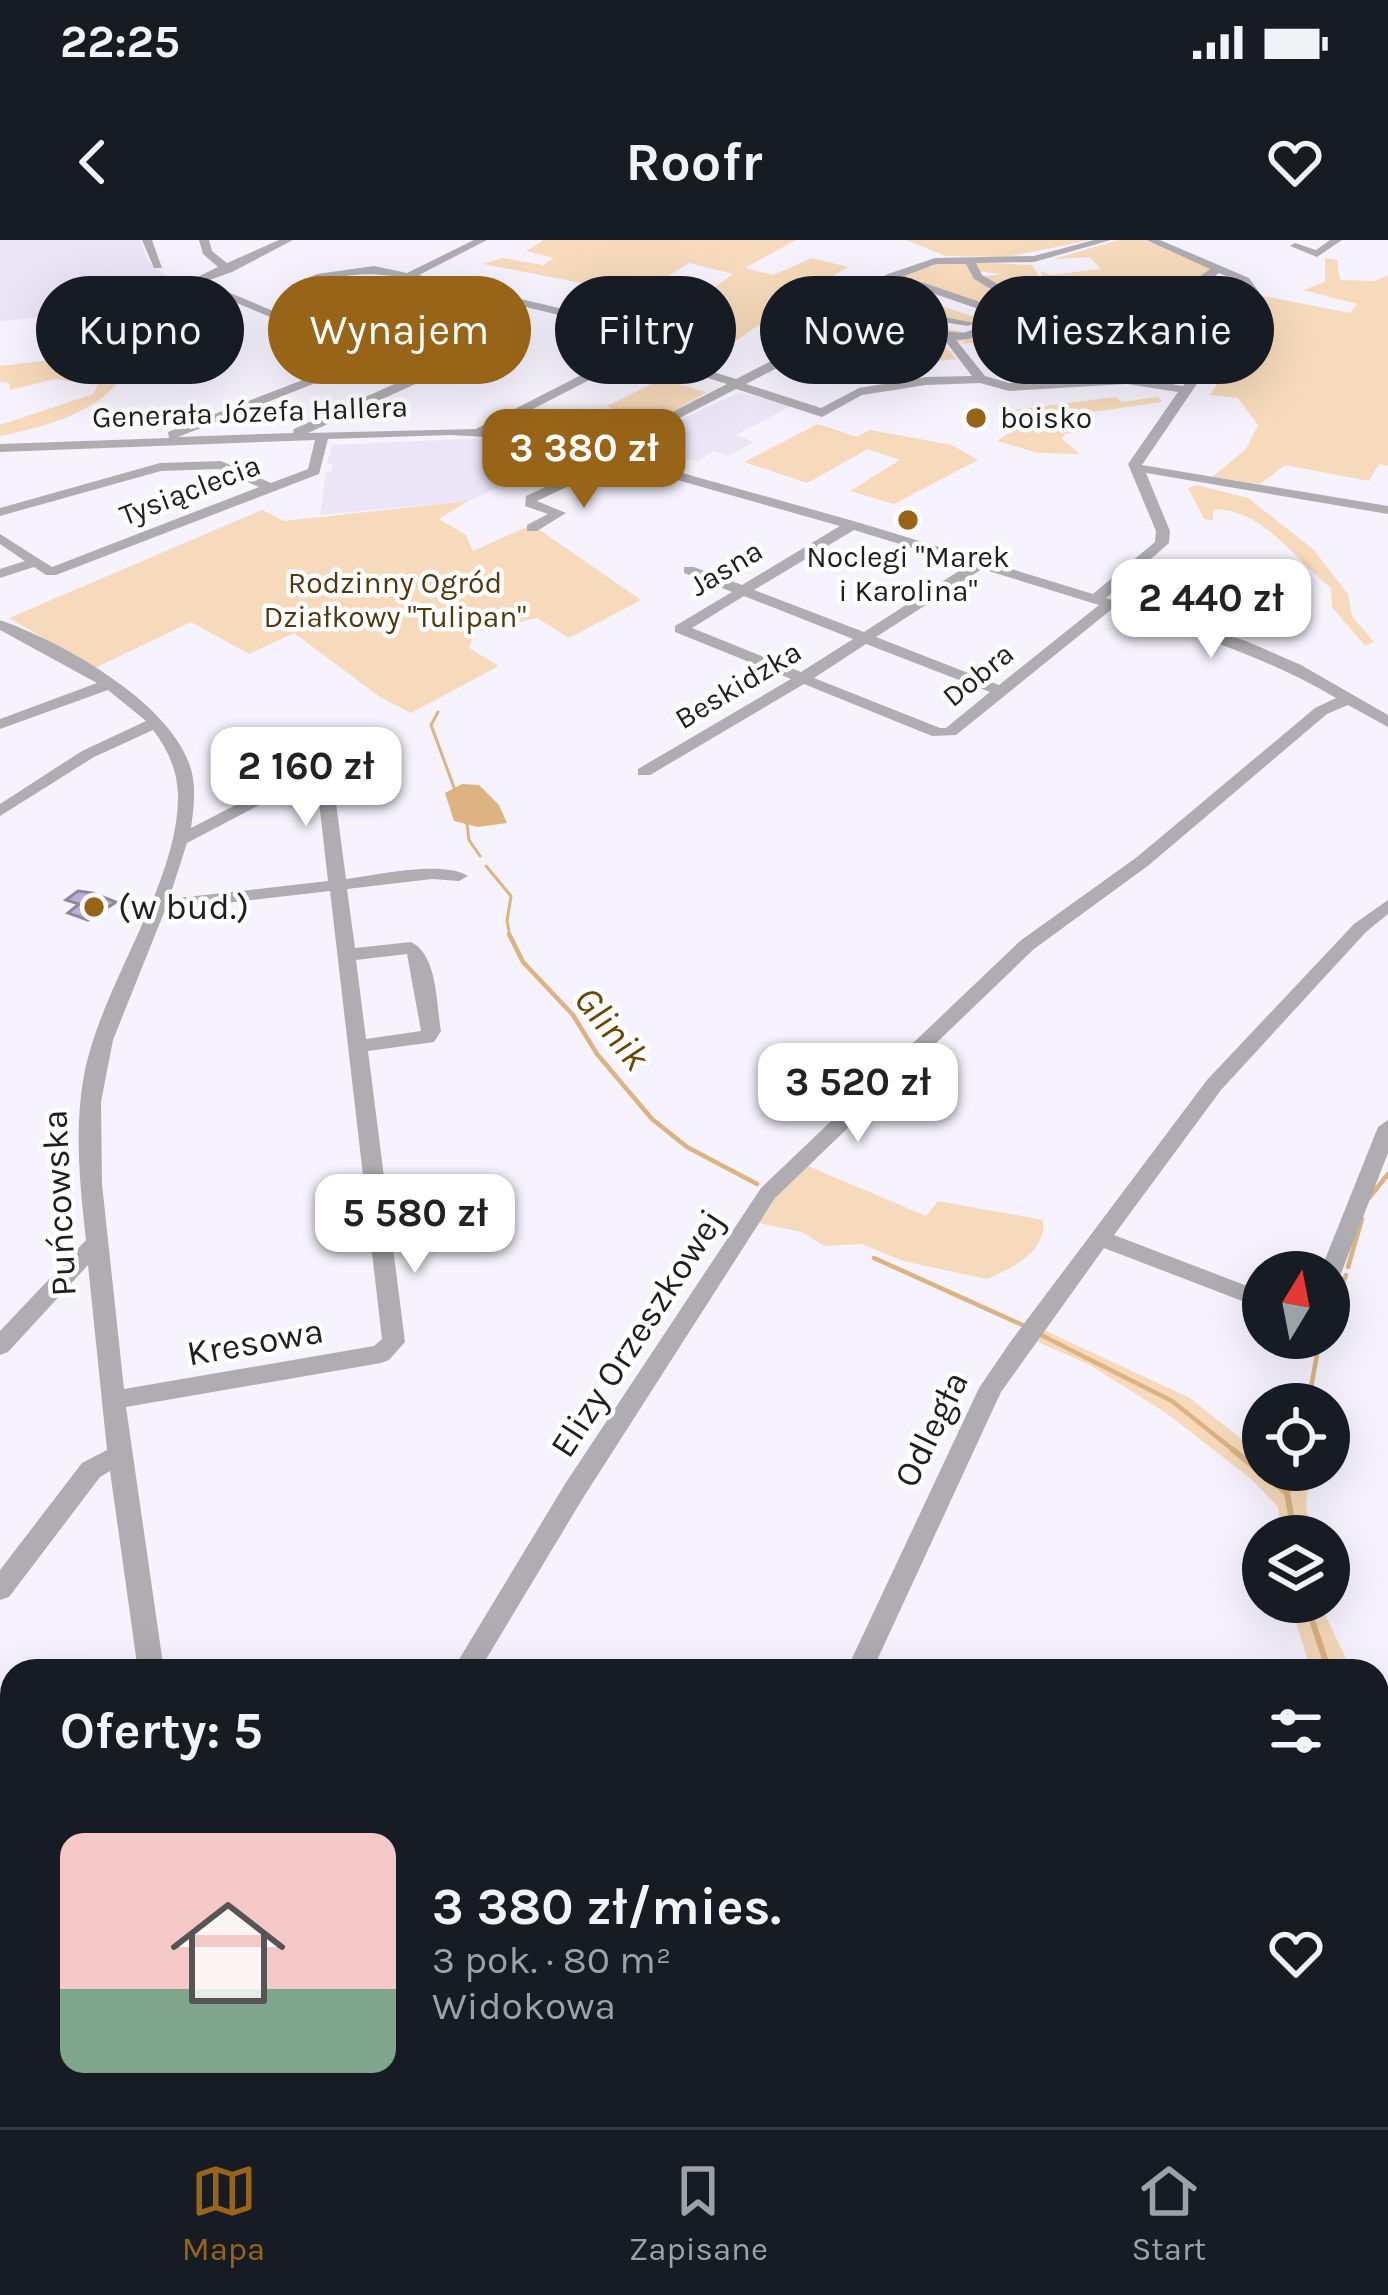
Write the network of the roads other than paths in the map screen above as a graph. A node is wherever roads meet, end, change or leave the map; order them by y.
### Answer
1 (147, 240) edge
2 (204, 240) edge
3 (287, 240) edge
4 (482, 240) edge
5 (1106, 240) edge
6 (1150, 240) edge
7 (1337, 240) edge
8 (1295, 246) dead end
9 (968, 258) junction
10 (158, 266) dead end
11 (1219, 268) junction
12 (228, 270) junction
13 (323, 276) edge
14 (408, 276) edge
15 (415, 276) edge
16 (892, 276) edge
17 (977, 276) edge
18 (1207, 276) edge
19 (1236, 276) edge
20 (268, 312) edge
21 (948, 338) edge
22 (972, 368) edge
23 (760, 372) edge
24 (972, 381) edge
25 (305, 384) edge
26 (407, 384) edge
27 (572, 384) edge
28 (736, 384) edge
29 (997, 384) edge
30 (1060, 384) edge
31 (1151, 384) edge
32 (1190, 384) edge
33 (739, 385) junction
34 (1186, 390) junction
35 (480, 431) junction
36 (322, 436) junction
37 (295, 437) junction
38 (157, 443) junction
39 (0, 448) edge
40 (601, 454) junction
41 (618, 458) junction
42 (1137, 468) junction
43 (269, 488) junction
44 (1388, 511) edge
45 (0, 512) edge
46 (852, 525) junction
47 (532, 528) dead end
48 (0, 538) edge
49 (35, 562) junction
50 (980, 564) junction
51 (689, 570) dead end
52 (0, 574) edge
53 (740, 591) junction
54 (1102, 602) junction
55 (0, 624) edge
56 (864, 640) junction
57 (801, 679) junction
58 (106, 685) junction
59 (1001, 692) junction
60 (1348, 699) junction
61 (156, 722) junction
62 (1388, 722) edge
63 (0, 724) edge
64 (644, 772) dead end
65 (0, 811) edge
66 (184, 839) junction
67 (459, 876) dead end
68 (339, 886) junction
69 (1388, 904) edge
70 (156, 906) junction
71 (347, 955) junction
72 (357, 1046) junction
73 (1388, 1127) edge
74 (1103, 1239) junction
75 (97, 1242) junction
76 (1339, 1251) edge
77 (1242, 1293) edge
78 (0, 1346) edge
79 (112, 1400) junction
80 (118, 1456) junction
81 (0, 1589) edge
82 (149, 1659) edge
83 (472, 1659) edge
84 (866, 1659) edge

1 - 10 street
2 - 12 street
3 - 12 street
4 - 15 street
5 - 9 street
6 - 11 street
7 - 8 street
9 - 16 street
9 - 17 street
11 - 18 street
11 - 19 street
12 - 20 street
13 - 14 street
21 - 22 street
23 - 33 street
24 - 33 street
25 - 38 street
26 - 37 street
27 - 35 street
28 - 33 street
29 - 30 street
31 - 34 street
32 - 34 street
33 - 40 street
34 - 42 street
35 - 36 street, Generała Józefa Hallera
35 - 40 street, Generała Józefa Hallera
36 - 37 street, Generała Józefa Hallera
36 - 43 street, Tysiąclecia
37 - 38 street, Generała Józefa Hallera
38 - 39 street, Generała Józefa Hallera
40 - 41 street, Generała Józefa Hallera
41 - 46 street, Generała Józefa Hallera
41 - 47 street
42 - 44 street
42 - 54 street, Dobra
43 - 45 street
43 - 49 street, Tysiąclecia
46 - 50 street, Generała Józefa Hallera
46 - 53 street, Jasna
48 - 49 street
49 - 52 street
50 - 54 street, Generała Józefa Hallera
50 - 56 street, Beskidzka
51 - 53 street
53 - 56 street
53 - 57 street, Jasna
54 - 59 street, Dobra
54 - 60 street, Generała Józefa Hallera
55 - 58 street, Puńcowska
56 - 57 street, Beskidzka
56 - 59 street
57 - 59 street, Dobra
57 - 64 street, Beskidzka
58 - 61 street, Puńcowska
58 - 63 street
60 - 62 street, Generała Józefa Hallera
60 - 83 street, Elizy Orzeszkowej
61 - 65 street
61 - 66 street, Puńcowska
66 - 68 street, Kresowa
66 - 70 street, Puńcowska
67 - 68 street
68 - 70 street
68 - 71 street, Kresowa
69 - 74 street, Odległa
70 - 75 street, Puńcowska
71 - 72 street, Kresowa
71 - 72 street
72 - 79 street, Kresowa
73 - 76 street
74 - 77 street
74 - 84 street, Odległa
75 - 78 street
75 - 79 street, Puńcowska
79 - 80 street, Puńcowska
80 - 81 street
80 - 82 street, Puńcowska

